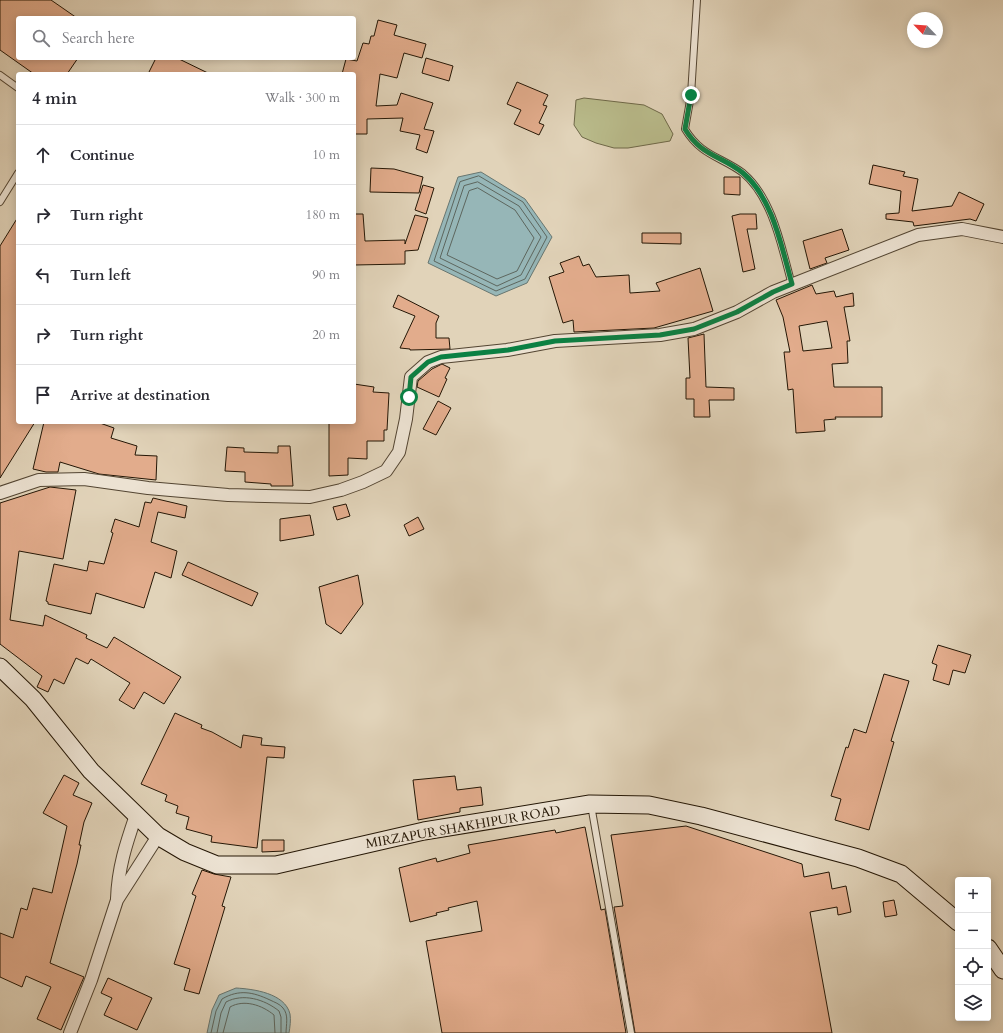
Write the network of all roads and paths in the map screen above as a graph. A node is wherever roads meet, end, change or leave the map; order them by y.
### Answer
1 (697, 0) edge
2 (0, 75) edge
3 (16, 87) edge
4 (16, 176) edge
5 (0, 202) edge
6 (1003, 237) edge
7 (792, 284) junction
8 (0, 493) edge
9 (0, 667) edge
10 (590, 804) junction
11 (136, 815) junction
12 (158, 836) junction
13 (117, 900) junction
14 (955, 919) edge
15 (989, 949) edge
16 (1003, 970) edge
17 (70, 1033) edge
18 (631, 1033) edge

1 - 7 lane
2 - 3 lane
4 - 5 lane
6 - 7 street
7 - 8 street
9 - 11 main road, MIRZAPUR SHAKHIPUR ROAD
10 - 12 main road, MIRZAPUR SHAKHIPUR ROAD
10 - 14 main road, MIRZAPUR SHAKHIPUR ROAD
10 - 18 lane
11 - 12 main road, MIRZAPUR SHAKHIPUR ROAD
11 - 13 street
12 - 13 street
13 - 17 street
15 - 16 main road

